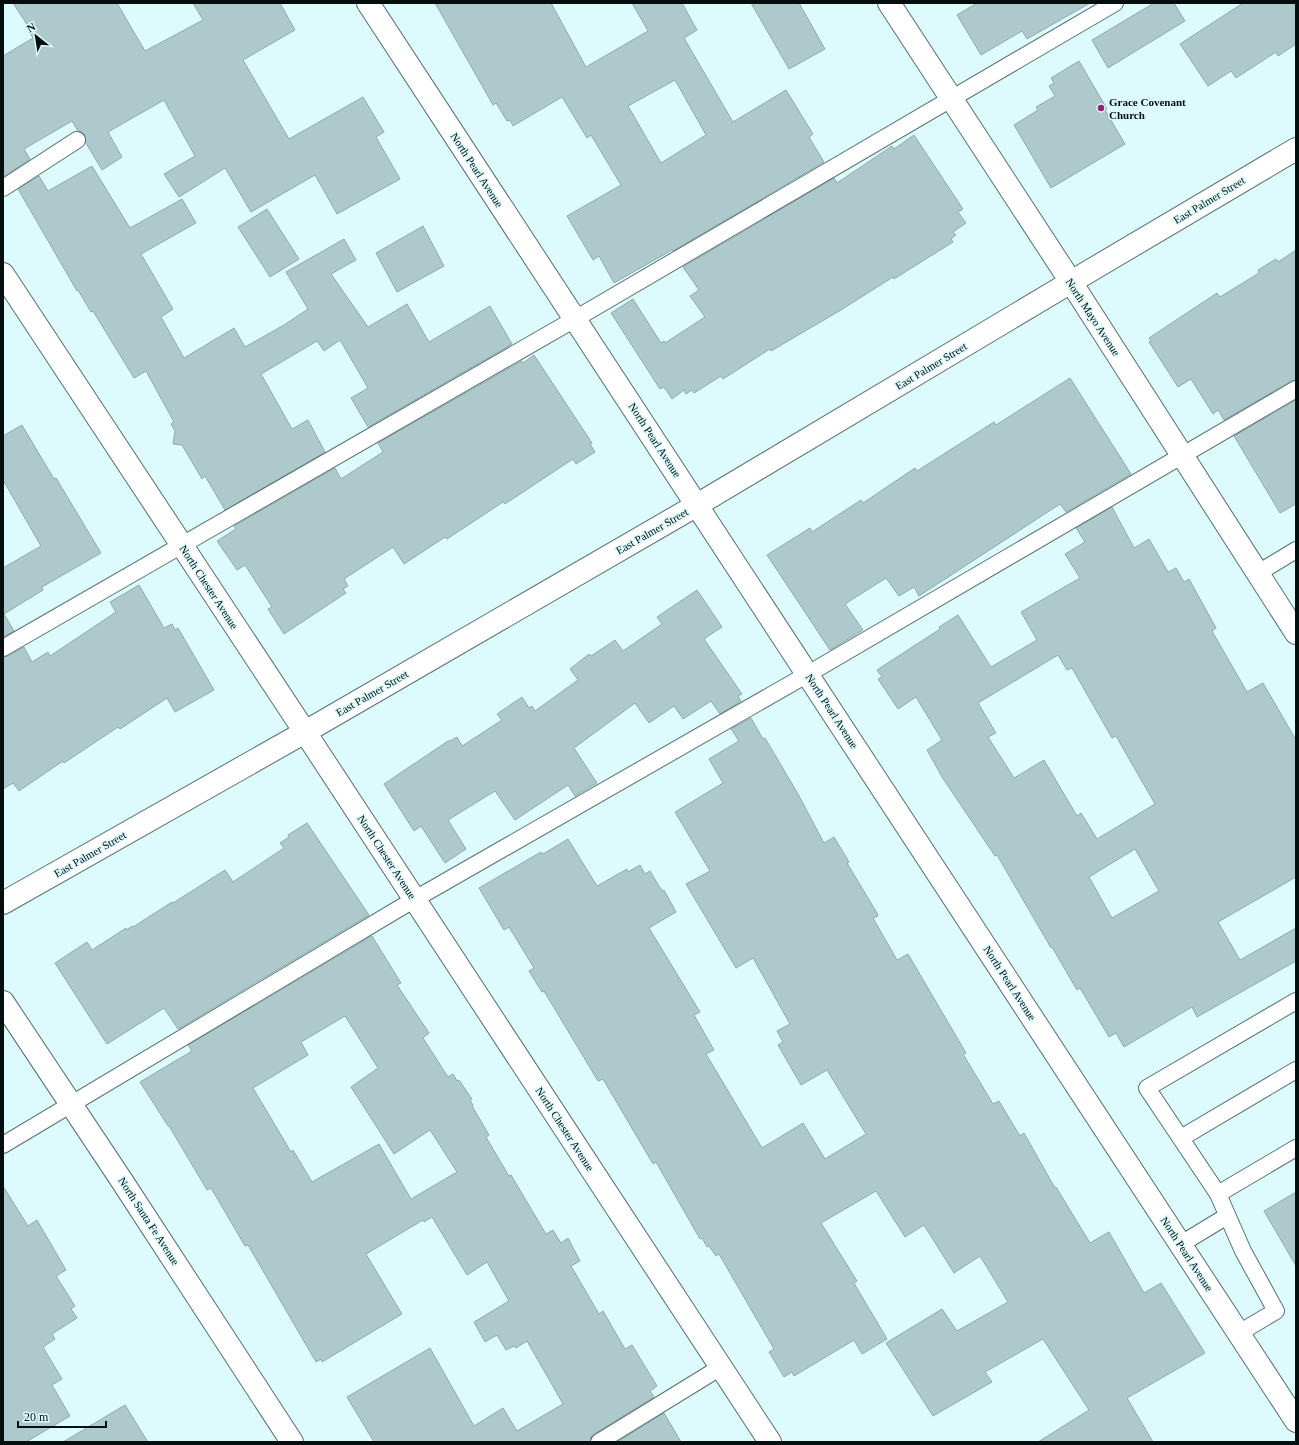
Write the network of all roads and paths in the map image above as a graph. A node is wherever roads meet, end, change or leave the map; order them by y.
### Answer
1 (368, 3) edge
2 (889, 3) edge
3 (1115, 3) edge
4 (951, 98) junction
5 (77, 140) dead end
6 (1296, 149) edge
7 (3, 188) edge
8 (3, 274) edge
9 (1071, 282) junction
10 (575, 319) junction
11 (1296, 389) edge
12 (1182, 455) junction
13 (697, 506) junction
14 (182, 544) junction
15 (1296, 550) edge
16 (1258, 573) junction
17 (1296, 633) edge
18 (3, 648) edge
19 (808, 674) junction
20 (305, 732) junction
21 (415, 899) junction
22 (3, 903) edge
23 (1296, 1001) edge
24 (3, 1002) edge
25 (1296, 1070) edge
26 (72, 1105) junction
27 (1181, 1138) junction
28 (3, 1145) edge
29 (1296, 1148) edge
30 (1218, 1194) junction
31 (1227, 1216) junction
32 (1180, 1244) junction
33 (1239, 1334) junction
34 (721, 1367) junction
35 (1296, 1421) edge
36 (292, 1442) edge
37 (599, 1442) edge
38 (770, 1442) edge

1 - 10 street, North Pearl Avenue
2 - 4 street, North Mayo Avenue
3 - 4 lane
4 - 9 street, North Mayo Avenue
4 - 10 lane
5 - 7 lane
6 - 9 street, East Palmer Street
8 - 14 street, North Chester Avenue
9 - 12 street, North Mayo Avenue
9 - 13 street, East Palmer Street
10 - 13 street, North Pearl Avenue
10 - 14 lane
11 - 12 lane
12 - 16 street, North Mayo Avenue
12 - 19 lane
13 - 19 street, North Pearl Avenue
13 - 20 street, East Palmer Street
14 - 18 lane
14 - 20 street, North Chester Avenue
15 - 16 lane
16 - 17 street, North Mayo Avenue
19 - 21 lane
19 - 32 street, North Pearl Avenue
20 - 21 street, North Chester Avenue
20 - 22 street, East Palmer Street
21 - 26 lane
21 - 34 street, North Chester Avenue
23 - 27 lane
24 - 26 street, North Santa Fe Avenue
25 - 27 lane
26 - 28 lane
26 - 36 street, North Santa Fe Avenue
27 - 30 lane
29 - 30 lane
30 - 31 lane
31 - 32 lane
31 - 33 lane
32 - 33 street, North Pearl Avenue
33 - 35 street, North Pearl Avenue
34 - 37 lane
34 - 38 street, North Chester Avenue

